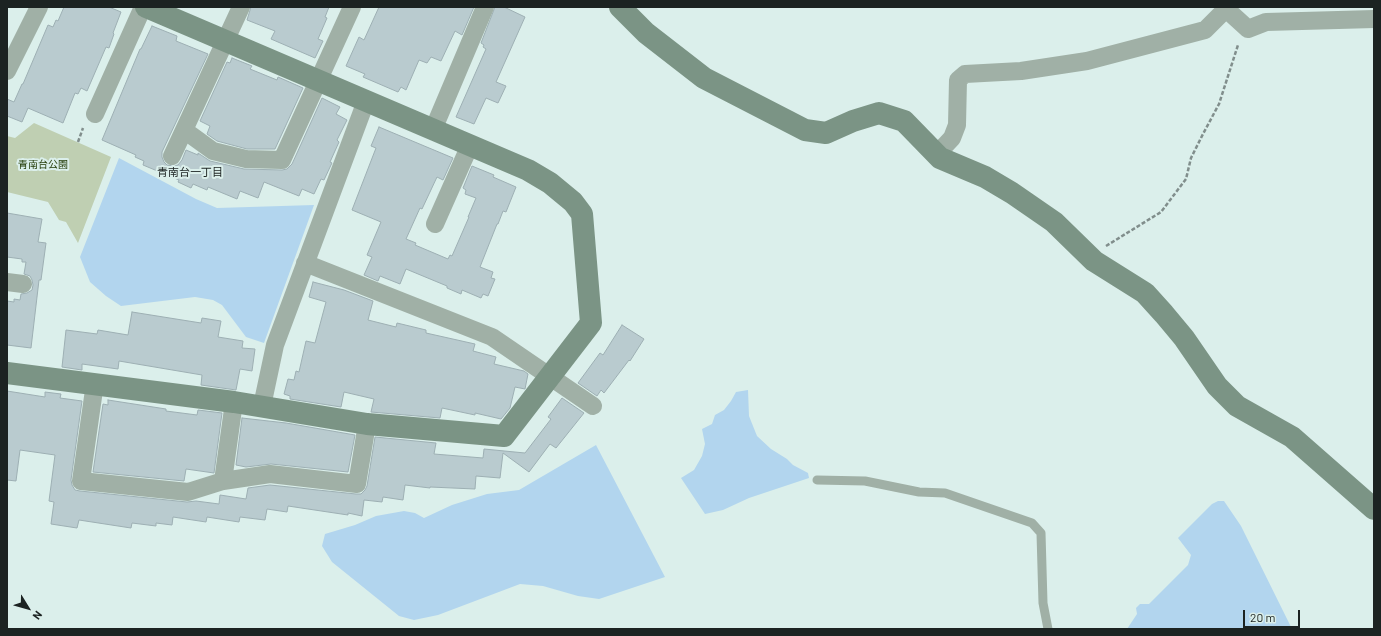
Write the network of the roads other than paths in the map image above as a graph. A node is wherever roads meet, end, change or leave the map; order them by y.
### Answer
1 (38, 7) edge
2 (144, 7) edge
3 (241, 7) edge
4 (352, 7) edge
5 (485, 7) edge
6 (620, 7) edge
7 (175, 13) edge
8 (1374, 19) edge
9 (225, 41) junction
10 (7, 72) edge
11 (319, 81) junction
12 (366, 101) junction
13 (95, 114) dead end
14 (184, 130) junction
15 (433, 130) junction
16 (470, 145) junction
17 (937, 154) junction
18 (172, 156) dead end
19 (436, 224) dead end
20 (305, 263) junction
21 (7, 373) edge
22 (550, 376) junction
23 (95, 383) junction
24 (234, 402) junction
25 (262, 406) junction
26 (593, 406) dead end
27 (367, 424) junction
28 (817, 480) dead end
29 (223, 481) junction
30 (1374, 509) edge
31 (1048, 629) edge

1 - 10 street
2 - 7 street
2 - 13 street
3 - 9 street
4 - 11 street
5 - 15 street
6 - 17 street
7 - 9 street
8 - 17 street
9 - 11 street
9 - 14 street
11 - 12 street
11 - 14 street
12 - 15 street
12 - 20 street
14 - 18 street
15 - 16 street
16 - 19 street
16 - 22 street
17 - 30 street
20 - 22 street
20 - 25 street
21 - 23 street
22 - 26 street
22 - 27 street
23 - 24 street
23 - 29 street
24 - 25 street
24 - 29 street
25 - 27 street
27 - 29 street
28 - 31 lane

